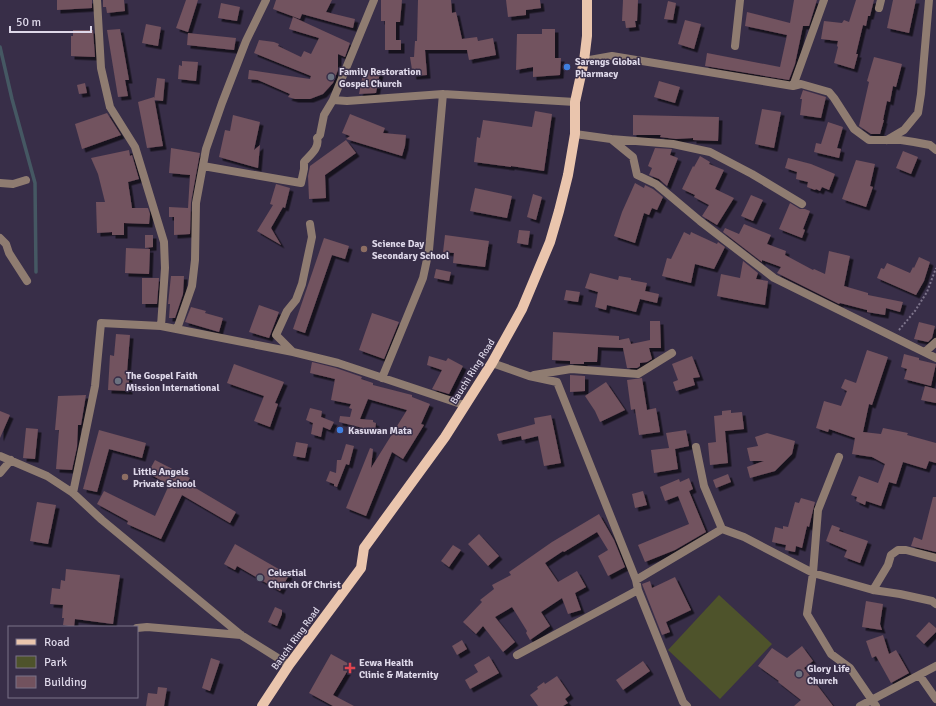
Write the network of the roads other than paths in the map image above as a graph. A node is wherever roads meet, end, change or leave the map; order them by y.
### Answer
1 (97, 0) edge
2 (266, 0) edge
3 (374, 0) edge
4 (587, 0) edge
5 (740, 0) edge
6 (824, 0) edge
7 (929, 0) edge
8 (734, 46) dead end
9 (584, 61) junction
10 (793, 86) junction
11 (443, 94) junction
12 (333, 100) junction
13 (575, 102) junction
14 (575, 134) junction
15 (611, 139) junction
16 (886, 141) junction
17 (936, 150) edge
18 (203, 166) junction
19 (26, 180) dead end
20 (0, 183) edge
21 (802, 204) dead end
22 (310, 224) dead end
23 (0, 238) edge
24 (27, 281) dead end
25 (161, 326) junction
26 (178, 329) junction
27 (936, 342) edge
28 (293, 352) junction
29 (925, 352) junction
30 (672, 353) dead end
31 (936, 358) edge
32 (492, 363) junction
33 (529, 376) junction
34 (382, 378) junction
35 (464, 405) junction
36 (696, 447) dead end
37 (0, 456) edge
38 (839, 457) dead end
39 (10, 460) junction
40 (0, 473) edge
41 (73, 493) junction
42 (722, 530) junction
43 (936, 558) edge
44 (813, 573) junction
45 (636, 580) junction
46 (638, 590) junction
47 (873, 590) junction
48 (936, 604) edge
49 (138, 628) edge
50 (241, 635) junction
51 (517, 656) dead end
52 (290, 665) junction
53 (936, 666) edge
54 (920, 676) junction
55 (936, 699) edge
56 (874, 703) edge
57 (262, 706) edge
58 (687, 706) edge
59 (860, 706) edge

1 - 25 street
2 - 18 street
3 - 12 street
4 - 9 main road, Bauchi Ring Road
5 - 8 street
6 - 10 street
7 - 16 street
9 - 10 street
9 - 13 main road, Bauchi Ring Road
10 - 16 street
11 - 12 street
11 - 13 street
11 - 34 street
12 - 18 street
13 - 14 main road, Bauchi Ring Road
14 - 15 street
14 - 32 main road, Bauchi Ring Road
15 - 21 street
15 - 29 street
16 - 17 street
18 - 26 street
19 - 20 street
22 - 28 street
23 - 24 street
25 - 26 street
25 - 41 street
26 - 28 street
27 - 29 street
28 - 34 street
29 - 31 street
30 - 33 street
32 - 33 street
32 - 35 main road, Bauchi Ring Road
33 - 45 street
34 - 35 street
35 - 52 main road, Bauchi Ring Road
36 - 42 street
37 - 39 street
38 - 44 street
39 - 40 street
39 - 41 street
41 - 50 street
42 - 44 street
42 - 45 street
43 - 47 street
44 - 47 street
44 - 56 street
45 - 46 street
46 - 51 street
46 - 58 street
47 - 48 street
49 - 50 street
50 - 52 street
52 - 57 main road, Bauchi Ring Road
53 - 54 street
54 - 55 street
54 - 56 street
56 - 59 street

